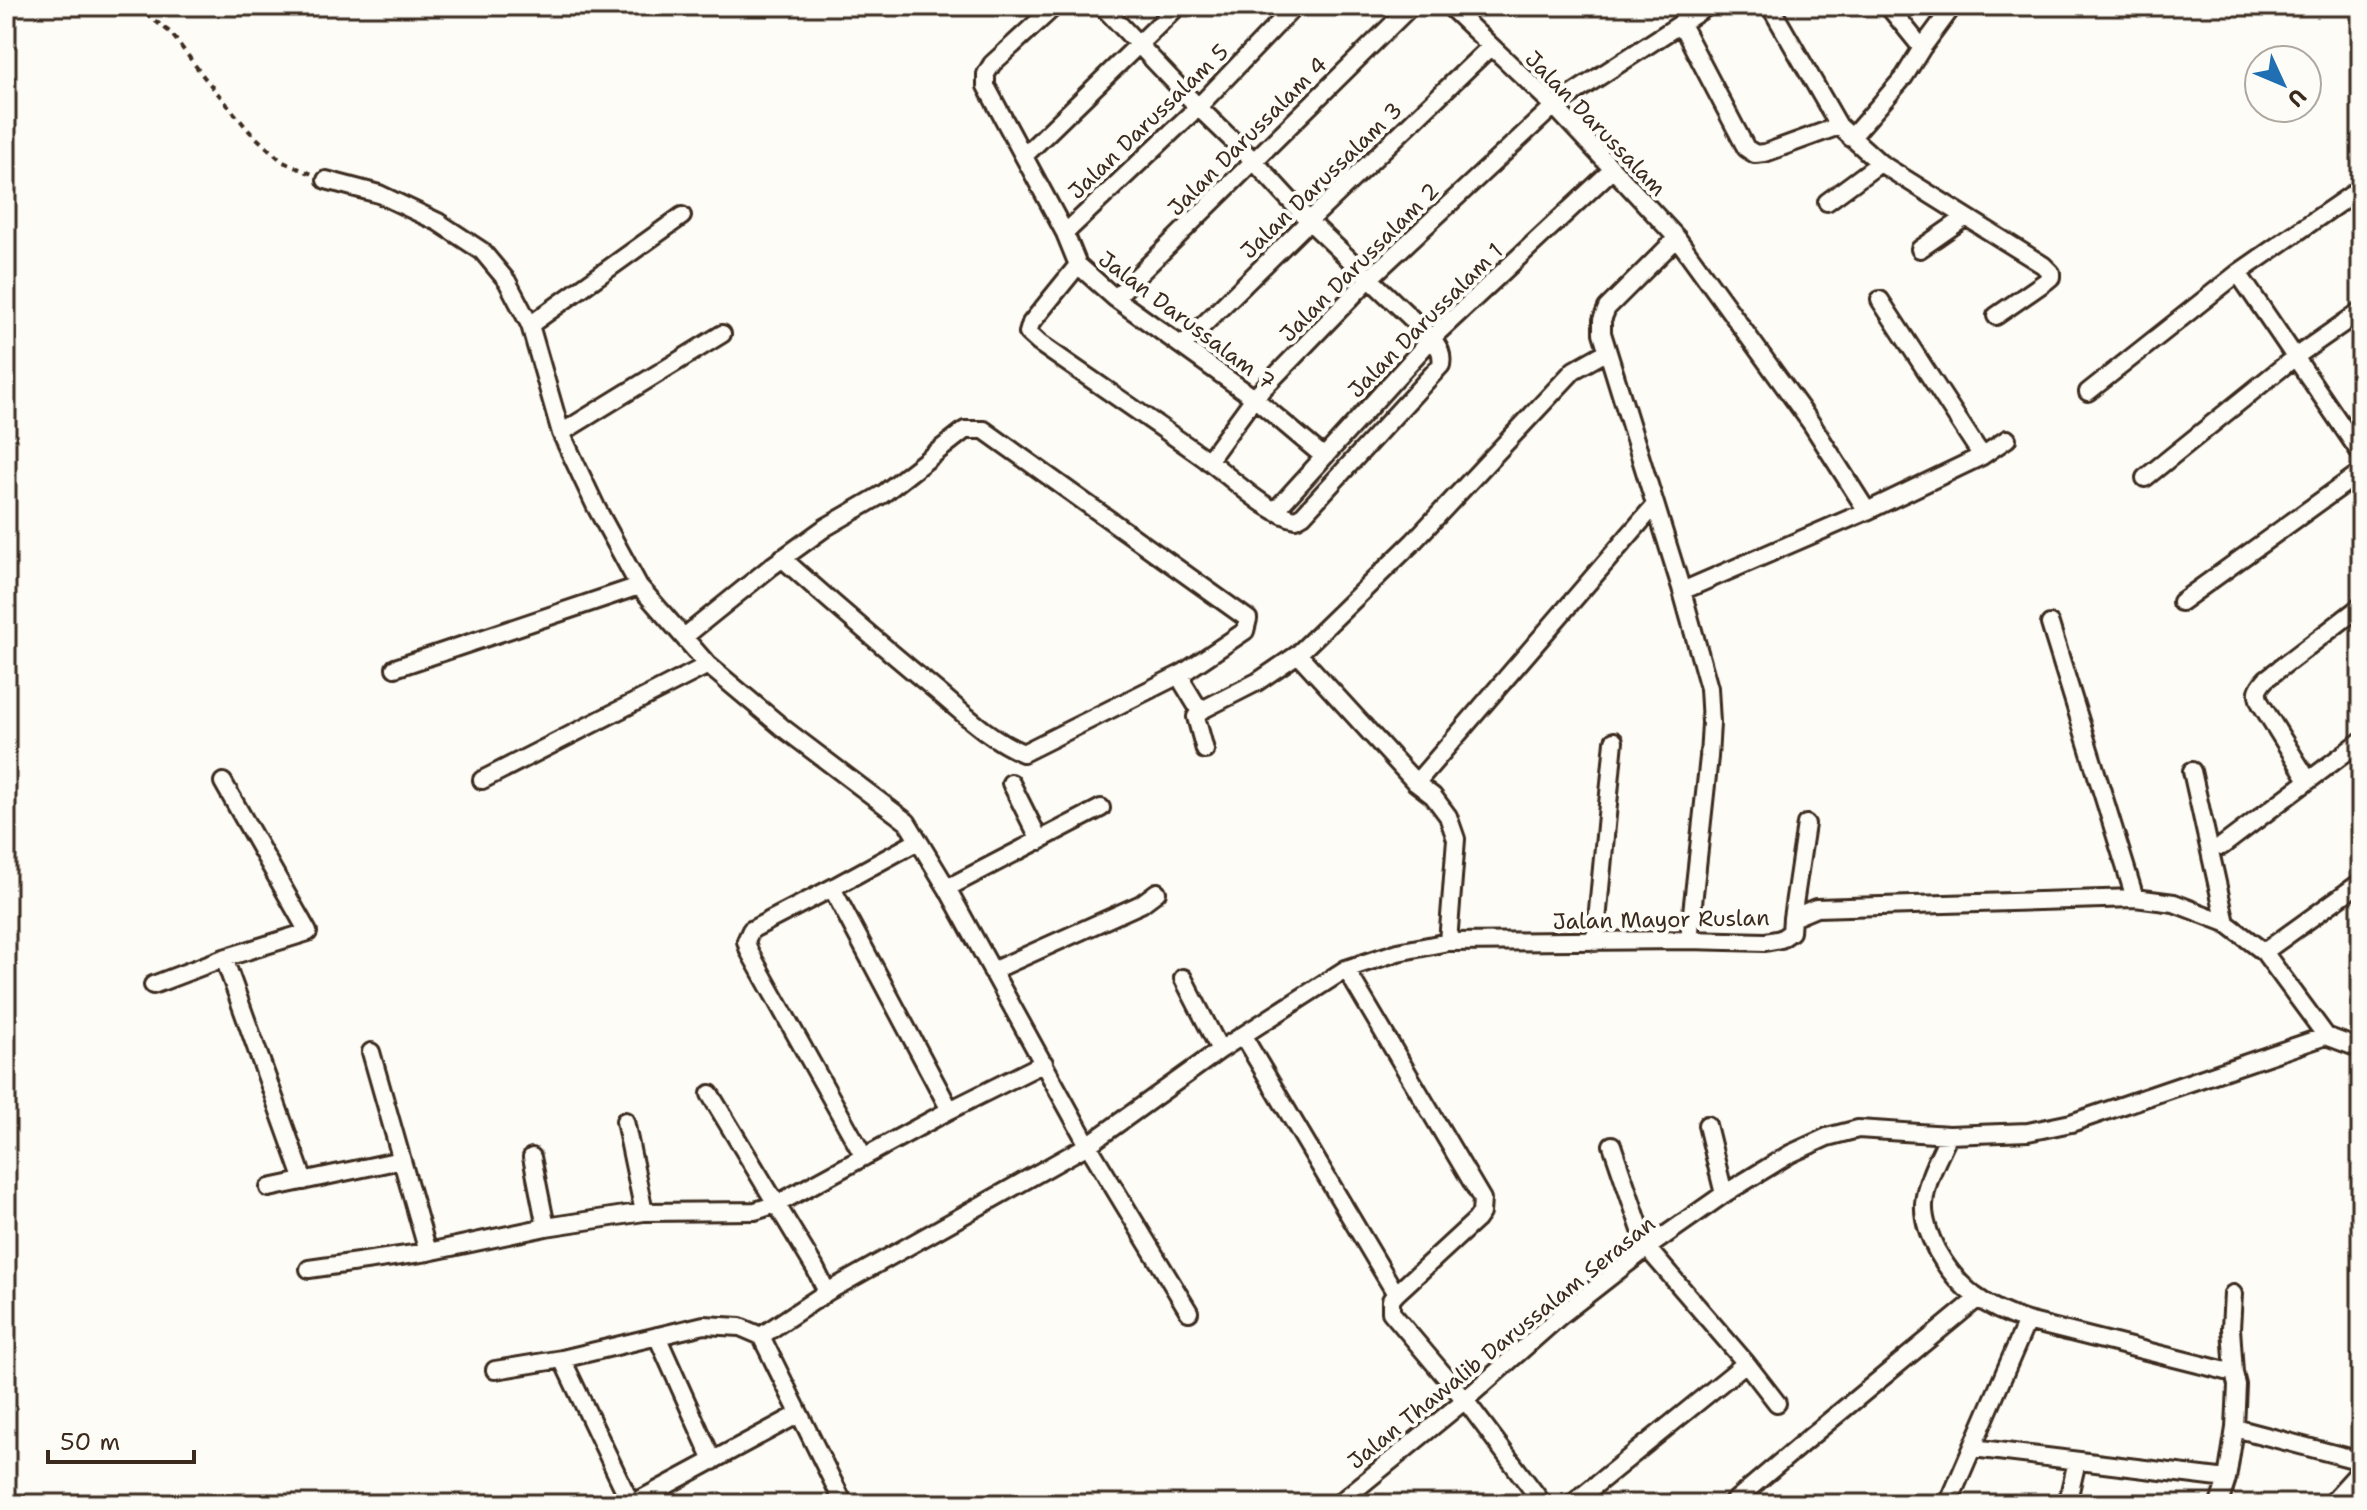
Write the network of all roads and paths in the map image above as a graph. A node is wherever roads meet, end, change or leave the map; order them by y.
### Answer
1 (136, 6) edge
2 (1055, 6) edge
3 (1102, 6) edge
4 (1178, 6) edge
5 (1295, 6) edge
6 (1411, 6) edge
7 (1449, 6) edge
8 (1708, 6) edge
9 (1770, 6) edge
10 (1888, 6) edge
11 (1953, 6) edge
12 (1681, 24) junction
13 (1139, 45) junction
14 (1490, 47) junction
15 (1922, 48) junction
16 (1554, 106) junction
17 (1198, 107) junction
18 (1845, 132) junction
19 (1025, 155) junction
20 (1253, 160) junction
21 (1880, 163) junction
22 (1613, 169) junction
23 (326, 180) joint
24 (2361, 188) edge
25 (1827, 202) dead end
26 (682, 216) dead end
27 (1966, 217) junction
28 (1309, 221) junction
29 (1065, 233) junction
30 (1677, 238) junction
31 (1920, 249) dead end
32 (1078, 265) junction
33 (2238, 273) junction
34 (1371, 277) junction
35 (1115, 298) junction
36 (1880, 300) dead end
37 (2361, 311) edge
38 (1996, 316) dead end
39 (530, 325) junction
40 (722, 334) dead end
41 (1432, 338) junction
42 (1183, 345) junction
43 (1606, 352) junction
44 (2295, 357) junction
45 (2088, 392) dead end
46 (1254, 398) junction
47 (561, 433) junction
48 (2007, 439) dead end
49 (2361, 454) edge
50 (1323, 456) junction
51 (1982, 456) junction
52 (1208, 461) junction
53 (2361, 472) edge
54 (2145, 478) dead end
55 (1655, 505) junction
56 (1275, 511) junction
57 (1867, 511) junction
58 (782, 558) junction
59 (639, 586) junction
60 (1682, 591) junction
61 (2181, 602) dead end
62 (2361, 606) edge
63 (2050, 624) dead end
64 (684, 637) junction
65 (1298, 654) junction
66 (708, 665) junction
67 (395, 668) dead end
68 (1183, 673) junction
69 (1200, 711) junction
70 (1614, 741) dead end
71 (2361, 741) edge
72 (1205, 750) dead end
73 (2192, 771) dead end
74 (482, 780) dead end
75 (2308, 780) junction
76 (223, 782) dead end
77 (1011, 783) dead end
78 (1416, 783) junction
79 (1101, 808) dead end
80 (1806, 824) dead end
81 (918, 841) junction
82 (1040, 841) junction
83 (2222, 846) dead end
84 (2361, 882) edge
85 (832, 888) junction
86 (947, 888) junction
87 (1157, 892) dead end
88 (2135, 898) junction
89 (1792, 918) junction
90 (2226, 923) junction
91 (1689, 940) junction
92 (1448, 942) junction
93 (1595, 942) junction
94 (2264, 952) junction
95 (224, 958) junction
96 (1346, 969) junction
97 (992, 971) junction
98 (1183, 978) dead end
99 (153, 985) dead end
100 (1243, 1036) junction
101 (2326, 1036) junction
102 (2361, 1049) edge
103 (1220, 1050) junction
104 (371, 1052) dead end
105 (1044, 1063) junction
106 (710, 1094) dead end
107 (950, 1110) junction
108 (625, 1121) dead end
109 (1707, 1125) dead end
110 (1949, 1135) junction
111 (1088, 1145) junction
112 (1612, 1145) dead end
113 (532, 1157) dead end
114 (864, 1157) junction
115 (401, 1160) junction
116 (304, 1181) junction
117 (269, 1188) dead end
118 (1724, 1194) junction
119 (777, 1204) junction
120 (644, 1212) junction
121 (546, 1227) junction
122 (1647, 1248) junction
123 (428, 1252) junction
124 (309, 1269) dead end
125 (827, 1292) junction
126 (1396, 1294) junction
127 (2233, 1294) dead end
128 (1977, 1299) junction
129 (1189, 1312) dead end
130 (2027, 1321) junction
131 (657, 1336) junction
132 (761, 1336) junction
133 (562, 1359) junction
134 (1746, 1363) junction
135 (495, 1370) dead end
136 (2234, 1373) junction
137 (1465, 1400) junction
138 (1777, 1403) dead end
139 (799, 1414) junction
140 (2235, 1428) junction
141 (1973, 1448) junction
142 (713, 1461) junction
143 (2077, 1461) junction
144 (2361, 1461) edge
145 (2361, 1470) edge
146 (2227, 1479) junction
147 (632, 1504) edge
148 (844, 1504) edge
149 (1338, 1504) edge
150 (1543, 1504) edge
151 (1572, 1504) edge
152 (1731, 1504) edge
153 (1948, 1504) edge
154 (2067, 1504) edge
155 (2219, 1504) edge
156 (2330, 1504) edge

1 - 23 path
2 - 19 street, Jalan Darussalam 7
3 - 13 street
4 - 13 street
5 - 17 street, Jalan Darussalam 5
6 - 20 street, Jalan Darussalam 4
7 - 14 street, Jalan Darussalam
8 - 12 street, Jalan Darussalam 2
9 - 18 street
10 - 15 street
11 - 15 street
12 - 16 street, Jalan Darussalam 2
12 - 18 street
13 - 17 street
13 - 19 street
14 - 16 street, Jalan Darussalam
14 - 28 street, Jalan Darussalam 3
15 - 18 street
16 - 22 street, Jalan Darussalam
16 - 34 street, Jalan Darussalam 2
17 - 20 street
17 - 29 street, Jalan Darussalam 5
18 - 21 street
19 - 29 street, Jalan Darussalam 7
20 - 28 street
20 - 35 street, Jalan Darussalam 4
21 - 25 street
21 - 27 street
22 - 30 street, Jalan Darussalam
22 - 41 street, Jalan Darussalam 1
23 - 39 street
24 - 33 street
26 - 39 street
27 - 31 street
27 - 38 street
28 - 34 street
28 - 42 street, Jalan Darussalam 3
29 - 32 street, Jalan Darussalam 7
30 - 43 street
30 - 57 street, Jalan Darussalam
32 - 35 street, Jalan Darussalam 7
32 - 52 street
33 - 44 street
33 - 45 street
34 - 41 street
34 - 46 street, Jalan Darussalam 2
35 - 42 street, Jalan Darussalam 7
36 - 51 street
37 - 44 street
39 - 47 street
40 - 47 street
41 - 50 street, Jalan Darussalam 1
41 - 56 street
42 - 46 street, Jalan Darussalam 7
43 - 55 street
43 - 65 street
44 - 49 street
44 - 54 street
46 - 50 street, Jalan Darussalam 7
46 - 52 street, Jalan Darussalam 2
47 - 59 street
48 - 51 street
50 - 56 street, Jalan Darussalam 1
51 - 57 street
52 - 56 street
53 - 61 street
55 - 60 street
55 - 78 street
57 - 60 street
58 - 64 street
58 - 68 street
58 - 68 street
59 - 64 street
59 - 67 street
60 - 91 street
62 - 75 street
63 - 88 street
64 - 66 street
65 - 69 street
65 - 78 street
66 - 74 street
66 - 81 street
68 - 69 street
69 - 72 street
70 - 93 street
71 - 75 street
73 - 90 street
75 - 83 street
76 - 95 street
77 - 82 street
78 - 92 street
79 - 82 street
80 - 89 street
81 - 85 street
81 - 86 street
82 - 86 street
84 - 94 street
85 - 107 street
85 - 114 street
86 - 97 street
87 - 97 street
88 - 89 street, Jalan Mayor Ruslan
88 - 90 street, Jalan Mayor Ruslan
89 - 91 street, Jalan Mayor Ruslan
90 - 94 street, Jalan Mayor Ruslan
91 - 93 street, Jalan Mayor Ruslan
92 - 93 street, Jalan Mayor Ruslan
92 - 96 street, Jalan Mayor Ruslan
94 - 101 street, Jalan Mayor Ruslan
95 - 99 street
95 - 116 street
96 - 100 street, Jalan Mayor Ruslan
96 - 126 street
97 - 105 street
98 - 103 street
100 - 103 street, Jalan Mayor Ruslan
100 - 126 street
101 - 102 street
101 - 110 street, Jalan Thawalib Darussalam Serasan
103 - 111 street, Jalan Mayor Ruslan
104 - 115 street
105 - 107 street
105 - 111 street
106 - 119 street
107 - 114 street
108 - 120 street
109 - 118 street
110 - 118 street, Jalan Thawalib Darussalam Serasan
110 - 128 street
111 - 125 street, Jalan Mayor Ruslan
111 - 129 street
112 - 122 street
113 - 121 street
114 - 119 street
115 - 116 street
115 - 123 street
116 - 117 street
118 - 122 street, Jalan Thawalib Darussalam Serasan
119 - 120 street
119 - 125 street
120 - 121 street
121 - 123 street
122 - 134 street
122 - 137 street, Jalan Thawalib Darussalam Serasan
123 - 124 street
125 - 132 street, Jalan Mayor Ruslan
126 - 137 street
127 - 136 street
128 - 130 street
128 - 152 street
130 - 136 street
130 - 141 street
131 - 132 street
131 - 133 street
131 - 142 street
132 - 139 street
133 - 135 street
133 - 147 street
134 - 138 street
134 - 151 street
136 - 140 street
137 - 149 street, Jalan Thawalib Darussalam Serasan
137 - 150 street
139 - 142 street
139 - 148 street
140 - 144 street
140 - 146 street
141 - 143 street
141 - 153 street
142 - 147 street
143 - 146 street
143 - 154 street
145 - 156 street
146 - 155 street

